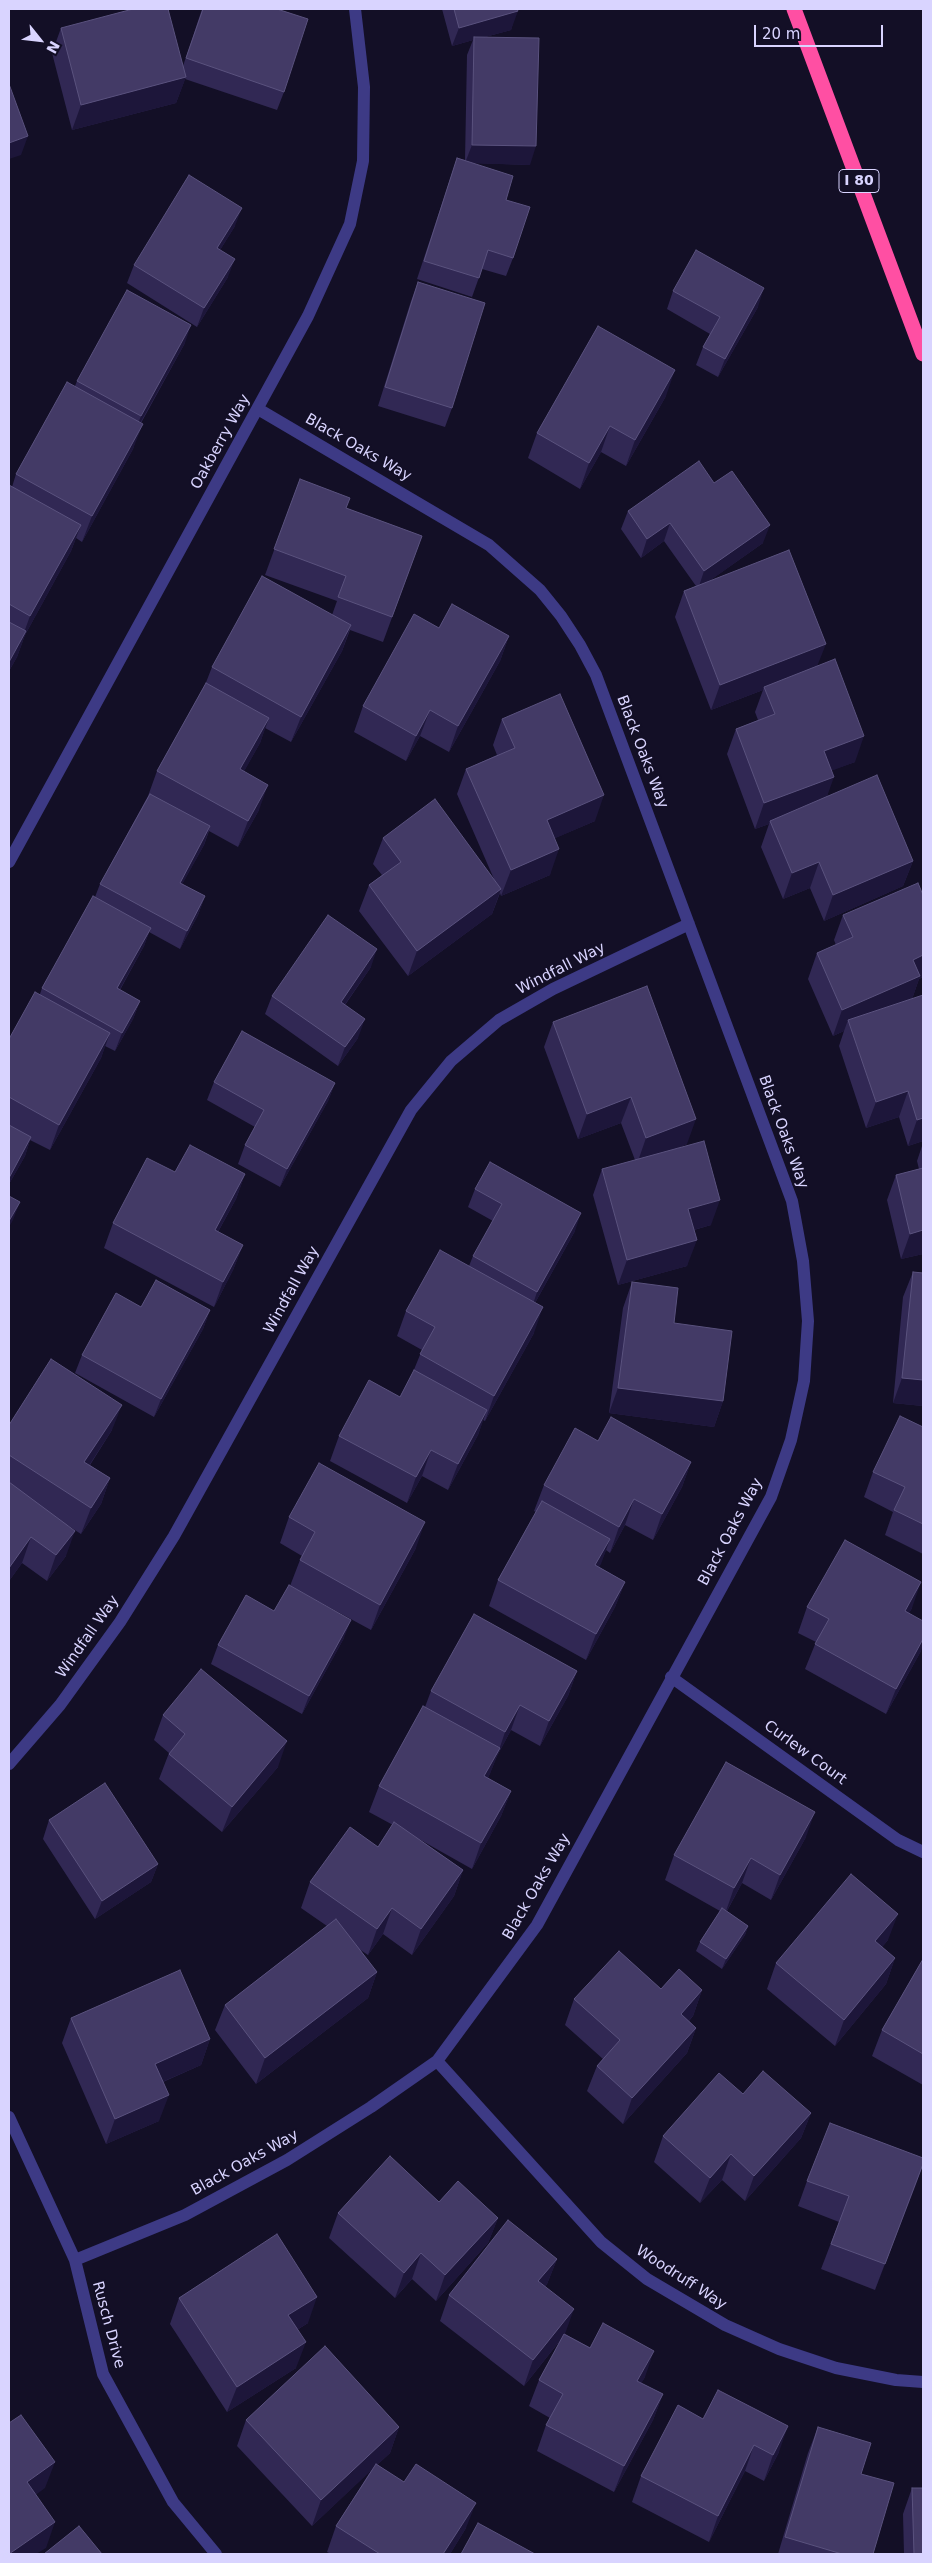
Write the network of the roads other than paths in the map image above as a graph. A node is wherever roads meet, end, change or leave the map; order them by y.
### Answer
1 (355, 9) edge
2 (794, 9) edge
3 (923, 354) edge
4 (258, 409) junction
5 (9, 862) edge
6 (689, 924) junction
7 (671, 1677) junction
8 (9, 1764) edge
9 (923, 1852) edge
10 (437, 2061) junction
11 (9, 2117) edge
12 (75, 2260) junction
13 (923, 2382) edge
14 (216, 2554) edge

1 - 4 street, Oakberry Way
2 - 3 highway, I 80
4 - 5 street, Oakberry Way
4 - 6 street, Black Oaks Way
6 - 7 street, Black Oaks Way
6 - 8 street, Windfall Way
7 - 9 street, Curlew Court
7 - 10 street, Black Oaks Way
10 - 12 street, Black Oaks Way
10 - 13 street, Woodruff Way
11 - 12 street, Rusch Drive
12 - 14 street, Rusch Drive

